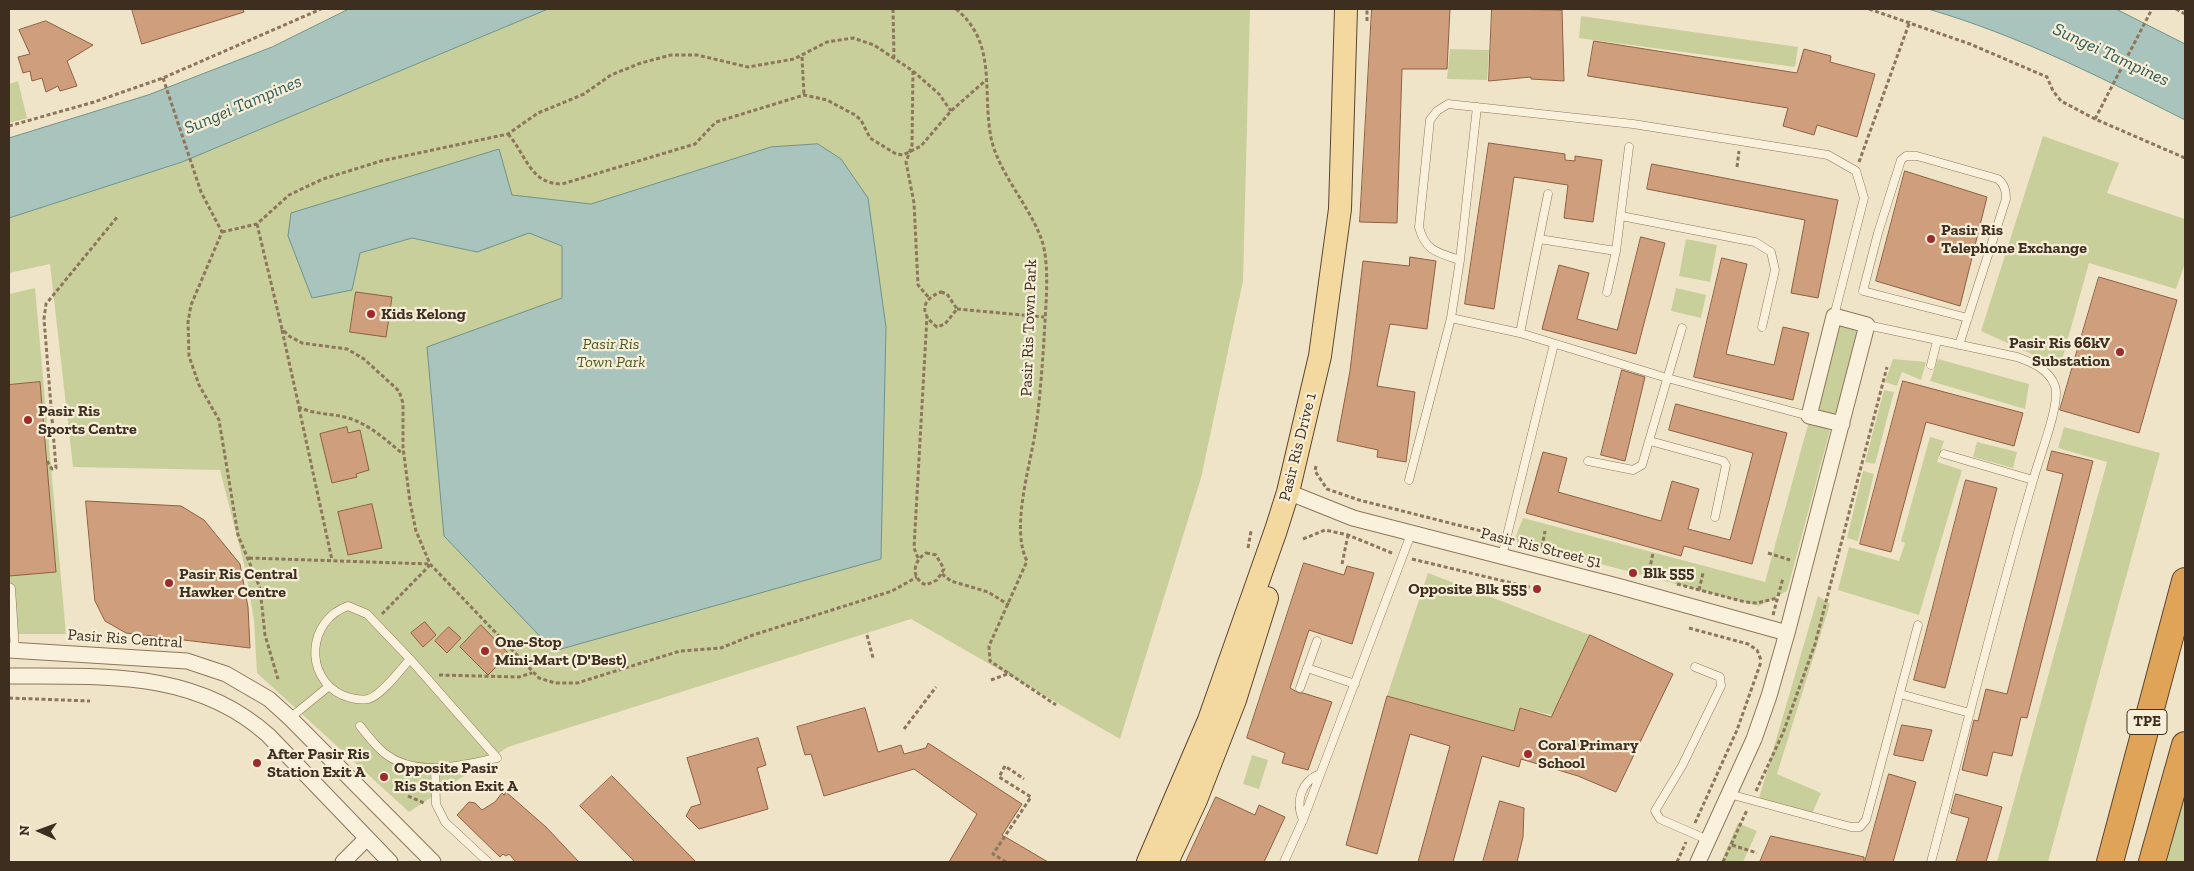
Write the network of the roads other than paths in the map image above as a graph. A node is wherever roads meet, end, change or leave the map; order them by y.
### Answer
1 (1346, 9) edge
2 (1356, 9) edge
3 (1477, 107) junction
4 (1629, 147) dead end
5 (1548, 194) dead end
6 (1621, 216) junction
7 (1539, 239) junction
8 (1616, 251) junction
9 (1460, 260) junction
10 (1607, 292) dead end
11 (1834, 316) junction
12 (1451, 318) junction
13 (1968, 318) junction
14 (1867, 325) junction
15 (1762, 327) dead end
16 (1682, 328) dead end
17 (1520, 333) junction
18 (1937, 341) junction
19 (1554, 344) junction
20 (1959, 345) junction
21 (1931, 365) dead end
22 (1667, 378) junction
23 (1809, 416) junction
24 (1842, 424) junction
25 (1650, 441) junction
26 (1944, 454) dead end
27 (1588, 461) dead end
28 (1409, 480) dead end
29 (2033, 480) junction
30 (1294, 495) junction
31 (1715, 517) dead end
32 (1410, 534) junction
33 (1502, 556) junction
34 (2185, 581) edge
35 (9, 587) edge
36 (10, 606) edge
37 (1918, 625) dead end
38 (1788, 633) junction
39 (1316, 641) dead end
40 (12, 650) edge
41 (410, 659) junction
42 (1695, 667) dead end
43 (1307, 668) junction
44 (9, 676) edge
45 (1355, 684) junction
46 (328, 687) junction
47 (1300, 688) dead end
48 (1900, 694) junction
49 (1970, 713) junction
50 (290, 718) junction
51 (360, 726) dead end
52 (2185, 745) edge
53 (434, 768) junction
54 (1729, 794) junction
55 (367, 838) junction
56 (1708, 840) junction
57 (343, 862) edge
58 (390, 862) edge
59 (433, 862) edge
60 (488, 862) edge
61 (1148, 862) edge
62 (1167, 862) edge
63 (1284, 862) edge
64 (1698, 862) edge
65 (1931, 862) edge
66 (2110, 862) edge
67 (2152, 862) edge

1 - 30 main road, Pasir Ris Drive 1
2 - 30 main road, Pasir Ris Drive 1
3 - 9 lane
3 - 9 lane
3 - 11 lane
4 - 6 lane
5 - 7 lane
6 - 8 lane
6 - 15 lane
7 - 8 lane
7 - 17 lane
8 - 10 lane
9 - 12 lane
11 - 14 street
11 - 23 street
12 - 17 lane
12 - 28 lane
13 - 13 lane
13 - 20 lane
14 - 18 lane
14 - 24 street
16 - 22 lane
17 - 19 lane
18 - 20 lane
18 - 21 lane
19 - 22 lane
19 - 33 lane
20 - 29 lane
22 - 23 lane
22 - 25 lane
23 - 24 street
24 - 38 street
25 - 27 lane
25 - 31 lane
26 - 29 lane
29 - 49 lane
30 - 32 street, Pasir Ris Street 51
30 - 61 main road, Pasir Ris Drive 1
30 - 62 main road, Pasir Ris Drive 1
32 - 33 street, Pasir Ris Street 51
32 - 45 lane
33 - 38 street, Pasir Ris Street 51
34 - 66 highway, TPE
35 - 36 lane
36 - 40 lane
37 - 48 lane
38 - 54 street
39 - 43 lane
40 - 50 street, Pasir Ris Central
41 - 46 lane
41 - 46 lane
41 - 53 lane
42 - 56 lane
43 - 45 lane
43 - 47 lane
44 - 55 street
45 - 63 lane
46 - 50 lane
48 - 49 lane
48 - 54 lane
49 - 65 lane
50 - 59 street, Pasir Ris Central
51 - 53 lane
52 - 67 highway, TPE
53 - 60 lane
54 - 56 street
55 - 57 street
55 - 58 street
56 - 64 street

